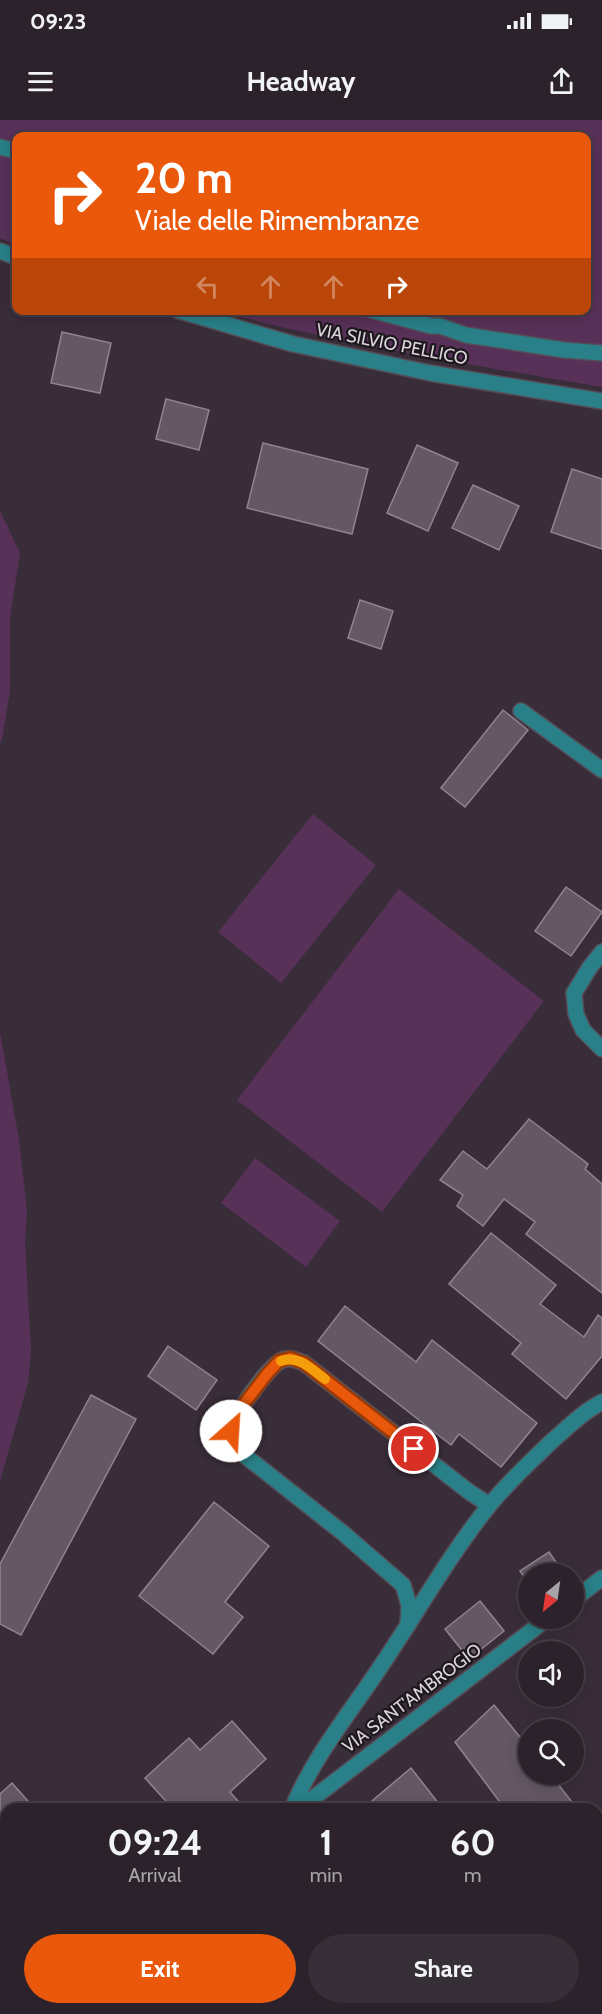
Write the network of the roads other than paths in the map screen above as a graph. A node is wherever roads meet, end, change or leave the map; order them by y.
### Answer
1 (194, 315) edge
2 (390, 315) edge
3 (602, 353) edge
4 (602, 401) edge
5 (521, 711) dead end
6 (602, 770) edge
7 (602, 952) edge
8 (602, 1049) edge
9 (602, 1402) edge
10 (489, 1505) junction
11 (602, 1578) edge
12 (584, 1592) edge
13 (408, 1625) junction
14 (534, 1629) edge
15 (294, 1803) edge
16 (307, 1803) edge

1 - 4 street, VIA SILVIO PELLICO
2 - 3 street
5 - 6 street
7 - 8 street
9 - 10 street
10 - 13 street
10 - 13 street
11 - 12 street
13 - 15 street
14 - 16 street, VIA SANT'AMBROGIO

